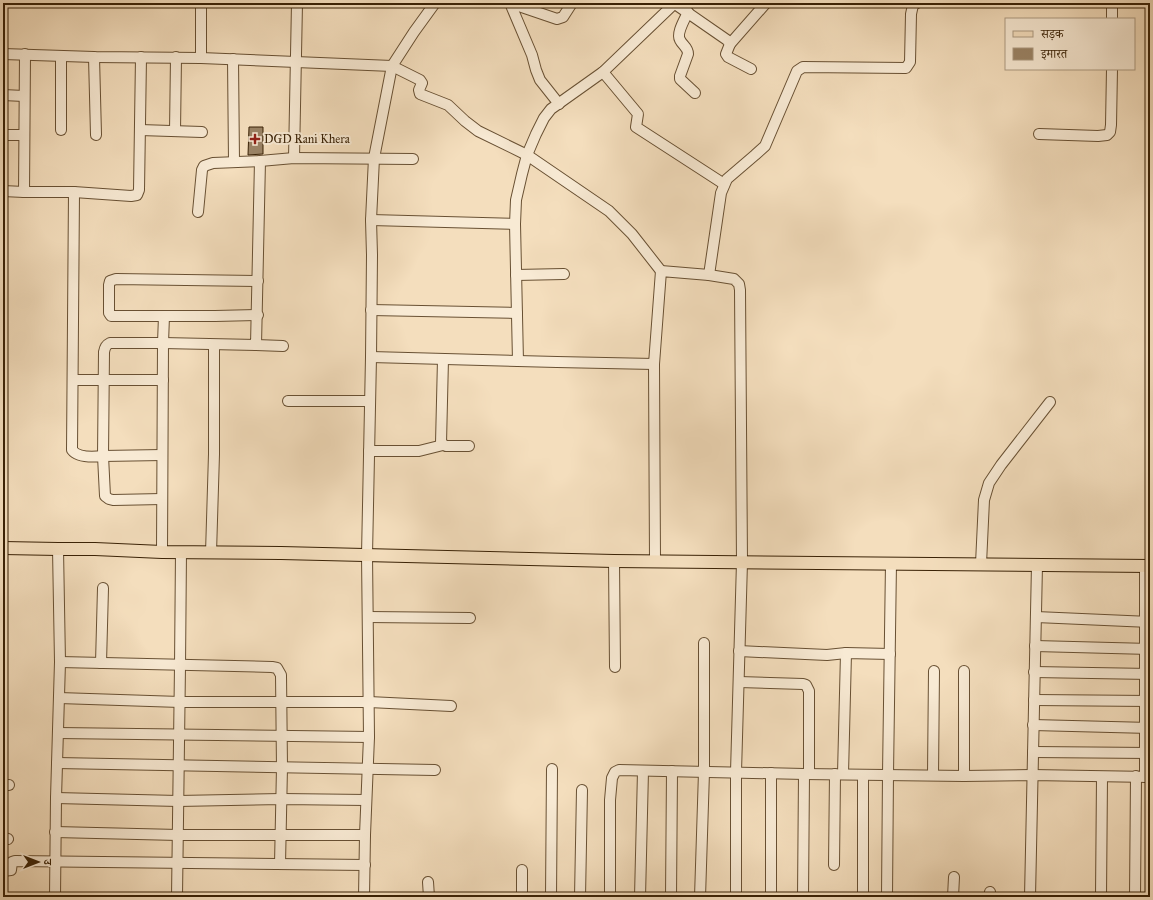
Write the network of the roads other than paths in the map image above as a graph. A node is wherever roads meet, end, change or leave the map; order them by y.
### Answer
1 (201, 3) edge
2 (297, 3) edge
3 (435, 3) edge
4 (510, 3) edge
5 (572, 3) edge
6 (675, 3) edge
7 (766, 3) edge
8 (916, 3) edge
9 (1112, 3) edge
10 (688, 12) junction
11 (1112, 18) edge
12 (730, 44) junction
13 (3, 54) edge
14 (25, 54) junction
15 (61, 56) junction
16 (94, 57) junction
17 (141, 57) junction
18 (176, 57) junction
19 (201, 58) junction
20 (233, 59) junction
21 (296, 61) junction
22 (392, 66) junction
23 (751, 69) dead end
24 (1112, 70) edge
25 (603, 72) junction
26 (695, 93) dead end
27 (3, 95) edge
28 (24, 96) junction
29 (559, 104) junction
30 (61, 130) dead end
31 (140, 130) junction
32 (175, 131) junction
33 (202, 132) dead end
34 (1040, 134) dead end
35 (3, 135) edge
36 (24, 135) junction
37 (96, 135) dead end
38 (527, 155) junction
39 (294, 158) junction
40 (374, 158) junction
41 (413, 158) dead end
42 (234, 162) junction
43 (260, 162) junction
44 (724, 184) junction
45 (3, 191) edge
46 (24, 192) junction
47 (74, 192) junction
48 (198, 212) dead end
49 (370, 220) junction
50 (516, 224) junction
51 (661, 271) junction
52 (564, 274) dead end
53 (516, 275) junction
54 (709, 275) junction
55 (258, 281) junction
56 (371, 310) junction
57 (517, 313) junction
58 (258, 315) junction
59 (164, 316) junction
60 (163, 343) junction
61 (214, 345) junction
62 (256, 345) junction
63 (284, 346) dead end
64 (371, 356) junction
65 (443, 359) junction
66 (518, 361) junction
67 (654, 364) junction
68 (74, 380) junction
69 (104, 380) junction
70 (163, 380) junction
71 (288, 401) dead end
72 (370, 401) junction
73 (1050, 402) dead end
74 (443, 445) junction
75 (469, 446) dead end
76 (369, 451) junction
77 (162, 455) junction
78 (103, 456) junction
79 (162, 499) junction
80 (3, 548) edge
81 (58, 550) junction
82 (162, 552) junction
83 (181, 552) junction
84 (210, 553) junction
85 (367, 555) junction
86 (614, 561) junction
87 (655, 562) junction
88 (742, 562) junction
89 (891, 563) junction
90 (981, 564) junction
91 (1037, 565) junction
92 (1148, 566) edge
93 (103, 588) dead end
94 (368, 617) junction
95 (1036, 617) junction
96 (470, 618) dead end
97 (1148, 621) edge
98 (704, 643) dead end
99 (1035, 646) junction
100 (1148, 649) edge
101 (739, 651) junction
102 (846, 653) junction
103 (890, 654) junction
104 (60, 662) junction
105 (101, 663) junction
106 (180, 666) junction
107 (615, 667) dead end
108 (934, 671) dead end
109 (964, 671) dead end
110 (1034, 672) junction
111 (1148, 674) edge
112 (738, 682) junction
113 (59, 698) junction
114 (1034, 700) junction
115 (1148, 701) edge
116 (180, 702) junction
117 (280, 702) junction
118 (369, 702) junction
119 (451, 706) dead end
120 (1033, 725) junction
121 (1148, 728) edge
122 (58, 733) junction
123 (179, 735) junction
124 (282, 736) junction
125 (369, 737) junction
126 (1032, 752) junction
127 (1148, 753) edge
128 (57, 762) junction
129 (179, 766) junction
130 (282, 767) junction
131 (368, 769) junction
132 (552, 769) dead end
133 (435, 770) dead end
134 (644, 771) junction
135 (672, 771) junction
136 (704, 772) junction
137 (736, 772) junction
138 (771, 774) junction
139 (806, 774) junction
140 (839, 774) junction
141 (888, 774) junction
142 (863, 775) junction
143 (933, 775) junction
144 (1032, 775) junction
145 (964, 776) junction
146 (1102, 777) junction
147 (1144, 777) edge
148 (582, 790) dead end
149 (56, 798) junction
150 (282, 799) junction
151 (366, 800) junction
152 (178, 801) junction
153 (55, 832) junction
154 (178, 835) junction
155 (280, 835) junction
156 (365, 836) junction
157 (55, 861) junction
158 (177, 863) junction
159 (280, 864) junction
160 (365, 865) junction
161 (834, 865) dead end
162 (522, 870) dead end
163 (3, 871) edge
164 (954, 877) dead end
165 (428, 882) dead end
166 (55, 897) edge
167 (177, 897) edge
168 (364, 897) edge
169 (429, 897) edge
170 (522, 897) edge
171 (551, 897) edge
172 (580, 897) edge
173 (610, 897) edge
174 (640, 897) edge
175 (671, 897) edge
176 (700, 897) edge
177 (736, 897) edge
178 (772, 897) edge
179 (803, 897) edge
180 (862, 897) edge
181 (887, 897) edge
182 (953, 897) edge
183 (1030, 897) edge
184 (1101, 897) edge
185 (1135, 897) edge

1 - 19 street
2 - 21 street
3 - 22 street
4 - 5 street
4 - 29 street
6 - 10 street
6 - 25 street
7 - 12 street
8 - 44 street
9 - 11 street
10 - 12 street
10 - 26 street
12 - 23 street
13 - 14 street
14 - 15 street
14 - 28 street
15 - 16 street
15 - 30 street
16 - 17 street
16 - 37 street
17 - 18 street
17 - 31 street
18 - 19 street
18 - 32 street
19 - 20 street
20 - 21 street
20 - 42 street
21 - 22 street
21 - 39 street
22 - 38 street
22 - 40 street
24 - 34 street
25 - 29 street
25 - 44 street
27 - 28 street
28 - 36 street
29 - 38 street
31 - 32 street
31 - 47 street
32 - 33 street
35 - 36 street
36 - 46 street
38 - 50 street
38 - 51 street
39 - 40 street
39 - 43 street
40 - 41 street
40 - 49 street
42 - 43 street
42 - 48 street
43 - 55 street
44 - 54 street
45 - 46 street
46 - 47 street
47 - 68 street
49 - 50 street
49 - 56 street
50 - 53 street
51 - 54 street
51 - 67 street
52 - 53 street
53 - 57 street
54 - 88 street
55 - 58 street
55 - 59 street
56 - 57 street
56 - 64 street
57 - 66 street
58 - 59 street
58 - 62 street
59 - 60 street
60 - 61 street
60 - 69 street
60 - 70 street
61 - 62 street
61 - 84 street
62 - 63 street
64 - 65 street
64 - 72 street
65 - 66 street
65 - 74 street
66 - 67 street
67 - 87 street
68 - 69 street
68 - 78 street
69 - 70 street
69 - 78 street
70 - 77 street
71 - 72 street
72 - 76 street
73 - 90 street
74 - 75 street
74 - 76 street
76 - 85 street
77 - 78 street
77 - 79 street
78 - 79 street
79 - 82 street
80 - 81 main road
81 - 82 main road
81 - 104 street
82 - 83 main road
83 - 84 main road
83 - 106 street
84 - 85 main road
85 - 86 main road
85 - 94 street
86 - 87 main road
86 - 107 street
87 - 88 main road
88 - 89 main road
88 - 101 street
89 - 90 main road
89 - 103 street
90 - 91 main road
91 - 92 main road
91 - 95 street
92 - 97 street
93 - 105 street
94 - 96 street
94 - 118 street
95 - 97 street
95 - 99 street
97 - 100 street
98 - 136 street
99 - 100 street
99 - 110 street
100 - 111 street
101 - 102 street
101 - 112 street
102 - 103 street
102 - 140 street
103 - 141 street
104 - 105 street
104 - 113 street
105 - 106 street
106 - 116 street
106 - 117 street
108 - 143 street
109 - 145 street
110 - 111 street
110 - 114 street
111 - 115 street
112 - 137 street
112 - 139 street
113 - 116 street
113 - 122 street
114 - 115 street
114 - 120 street
115 - 121 street
116 - 117 street
116 - 123 street
117 - 118 street
117 - 124 street
118 - 119 street
118 - 125 street
120 - 121 street
120 - 126 street
121 - 127 street
122 - 123 street
122 - 128 street
123 - 124 street
123 - 129 street
124 - 125 street
124 - 130 street
125 - 131 street
126 - 127 street
126 - 144 street
127 - 147 street
128 - 129 street
128 - 149 street
129 - 130 street
129 - 152 street
130 - 131 street
130 - 150 street
131 - 133 street
131 - 151 street
132 - 171 street
134 - 135 street
134 - 173 street
134 - 174 street
135 - 136 street
135 - 175 street
136 - 137 street
136 - 176 street
137 - 138 street
137 - 177 street
138 - 139 street
138 - 178 street
139 - 140 street
139 - 179 street
140 - 142 street
140 - 161 street
141 - 142 street
141 - 143 street
141 - 181 street
142 - 180 street
143 - 145 street
144 - 145 street
144 - 146 street
144 - 183 street
146 - 147 street
146 - 184 street
147 - 185 street
148 - 172 street
149 - 152 street
149 - 153 street
150 - 151 street
150 - 152 street
150 - 155 street
151 - 156 street
152 - 154 street
153 - 154 street
153 - 157 street
154 - 155 street
154 - 158 street
155 - 156 street
155 - 159 street
156 - 160 street
157 - 158 street
157 - 163 street
157 - 166 street
158 - 159 street
158 - 167 street
159 - 160 street
160 - 168 street
162 - 170 street
164 - 182 street
165 - 169 street

